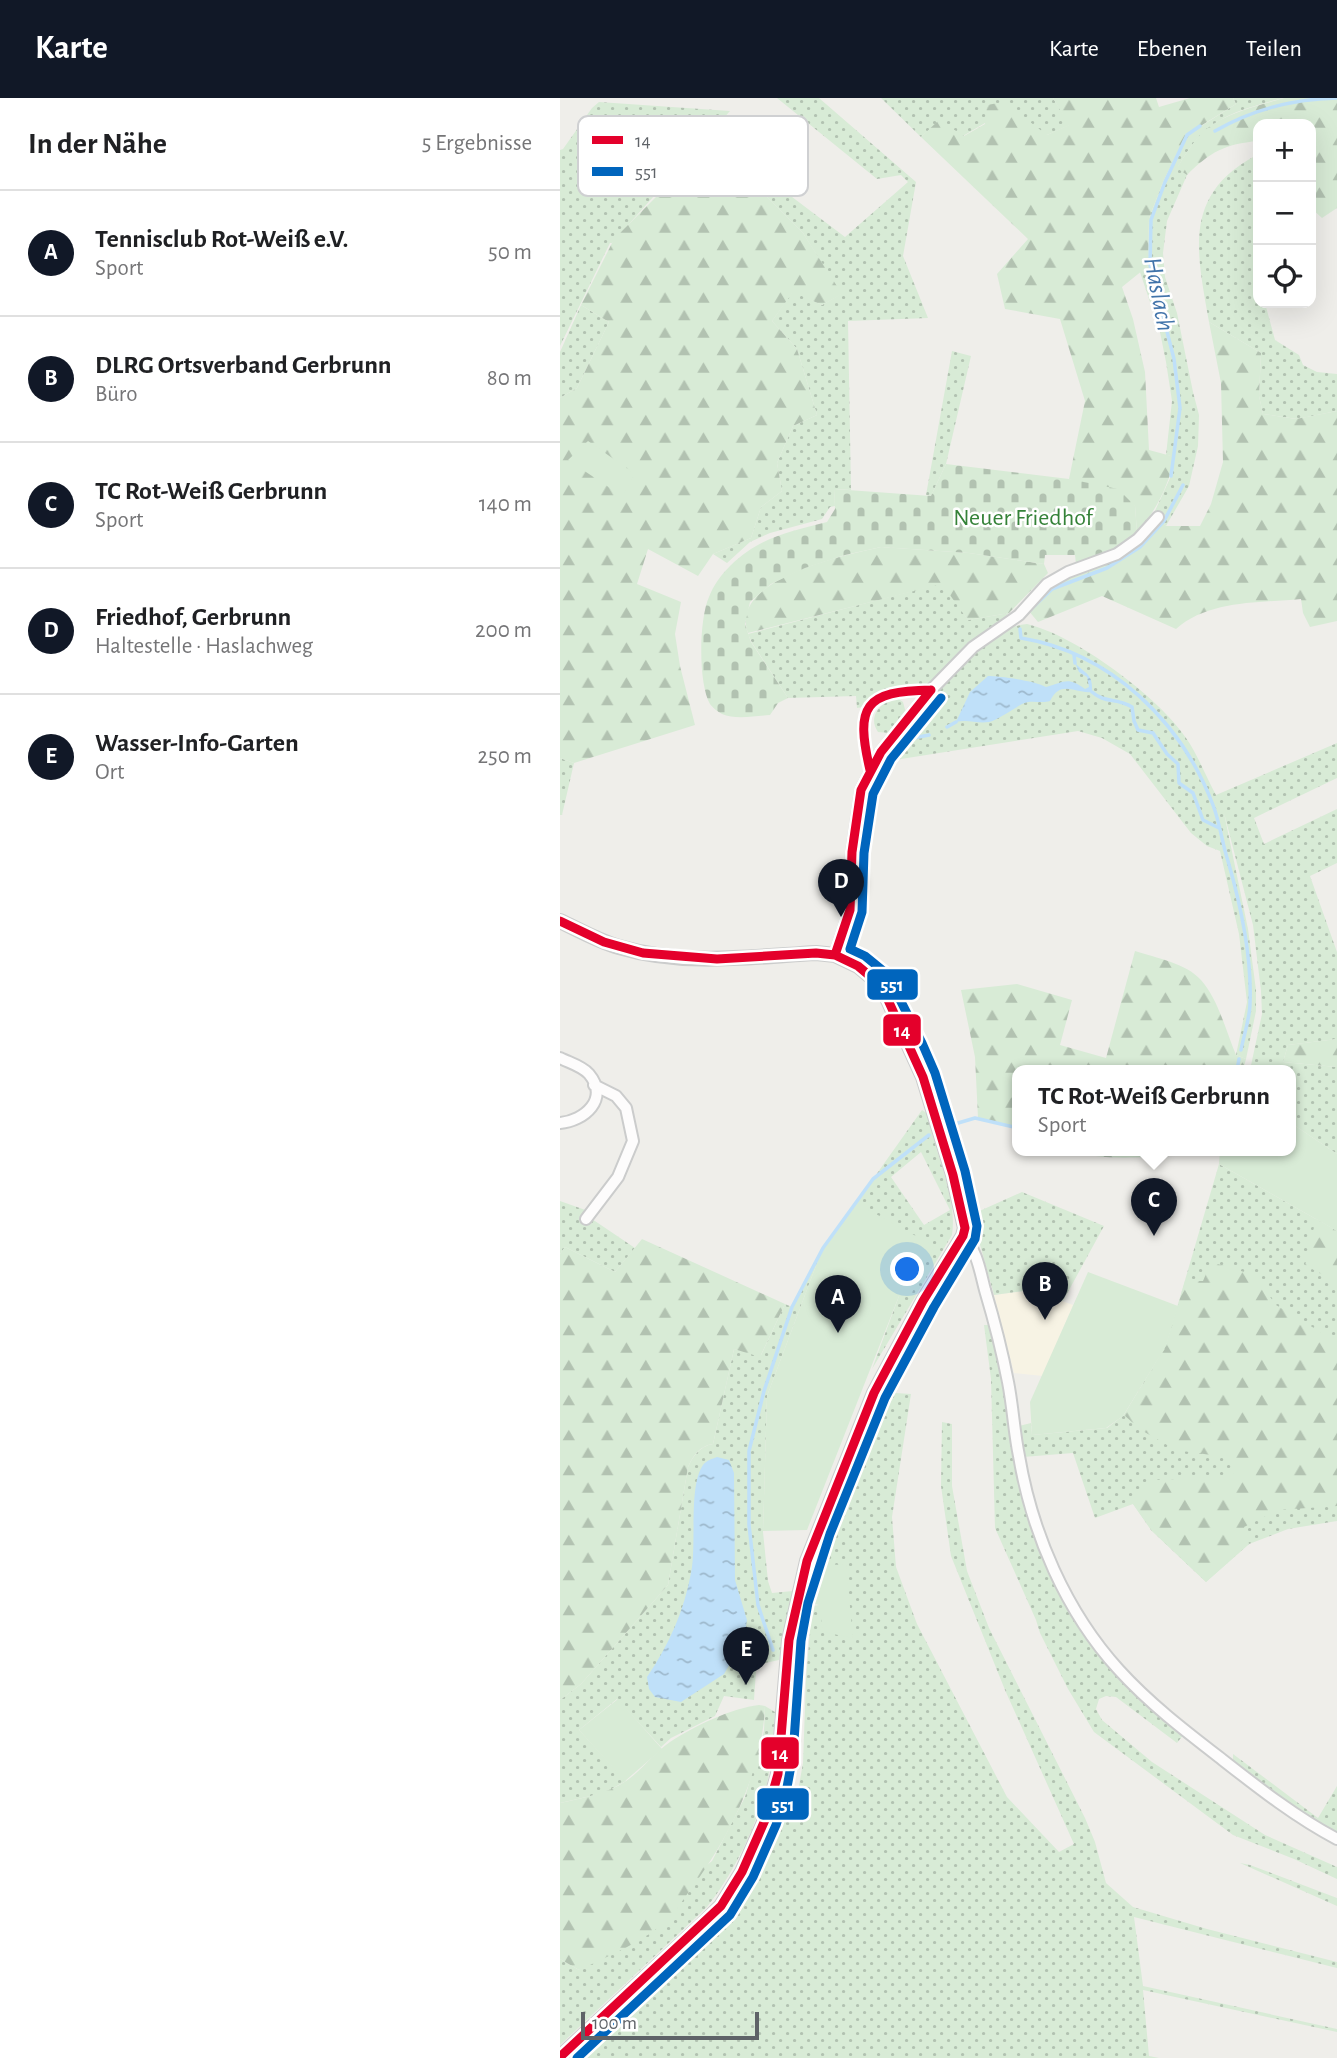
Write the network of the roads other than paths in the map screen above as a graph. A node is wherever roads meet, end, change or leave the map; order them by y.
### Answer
1 (1158, 517) dead end
2 (560, 921) edge
3 (835, 955) junction
4 (560, 1058) edge
5 (594, 1085) junction
6 (560, 1123) edge
7 (586, 1219) dead end
8 (964, 1232) junction
9 (1337, 1839) edge
10 (560, 2057) edge

1 - 3 street
2 - 3 street
3 - 8 street
4 - 5 street
5 - 6 street
5 - 7 street
8 - 9 street
8 - 10 street

